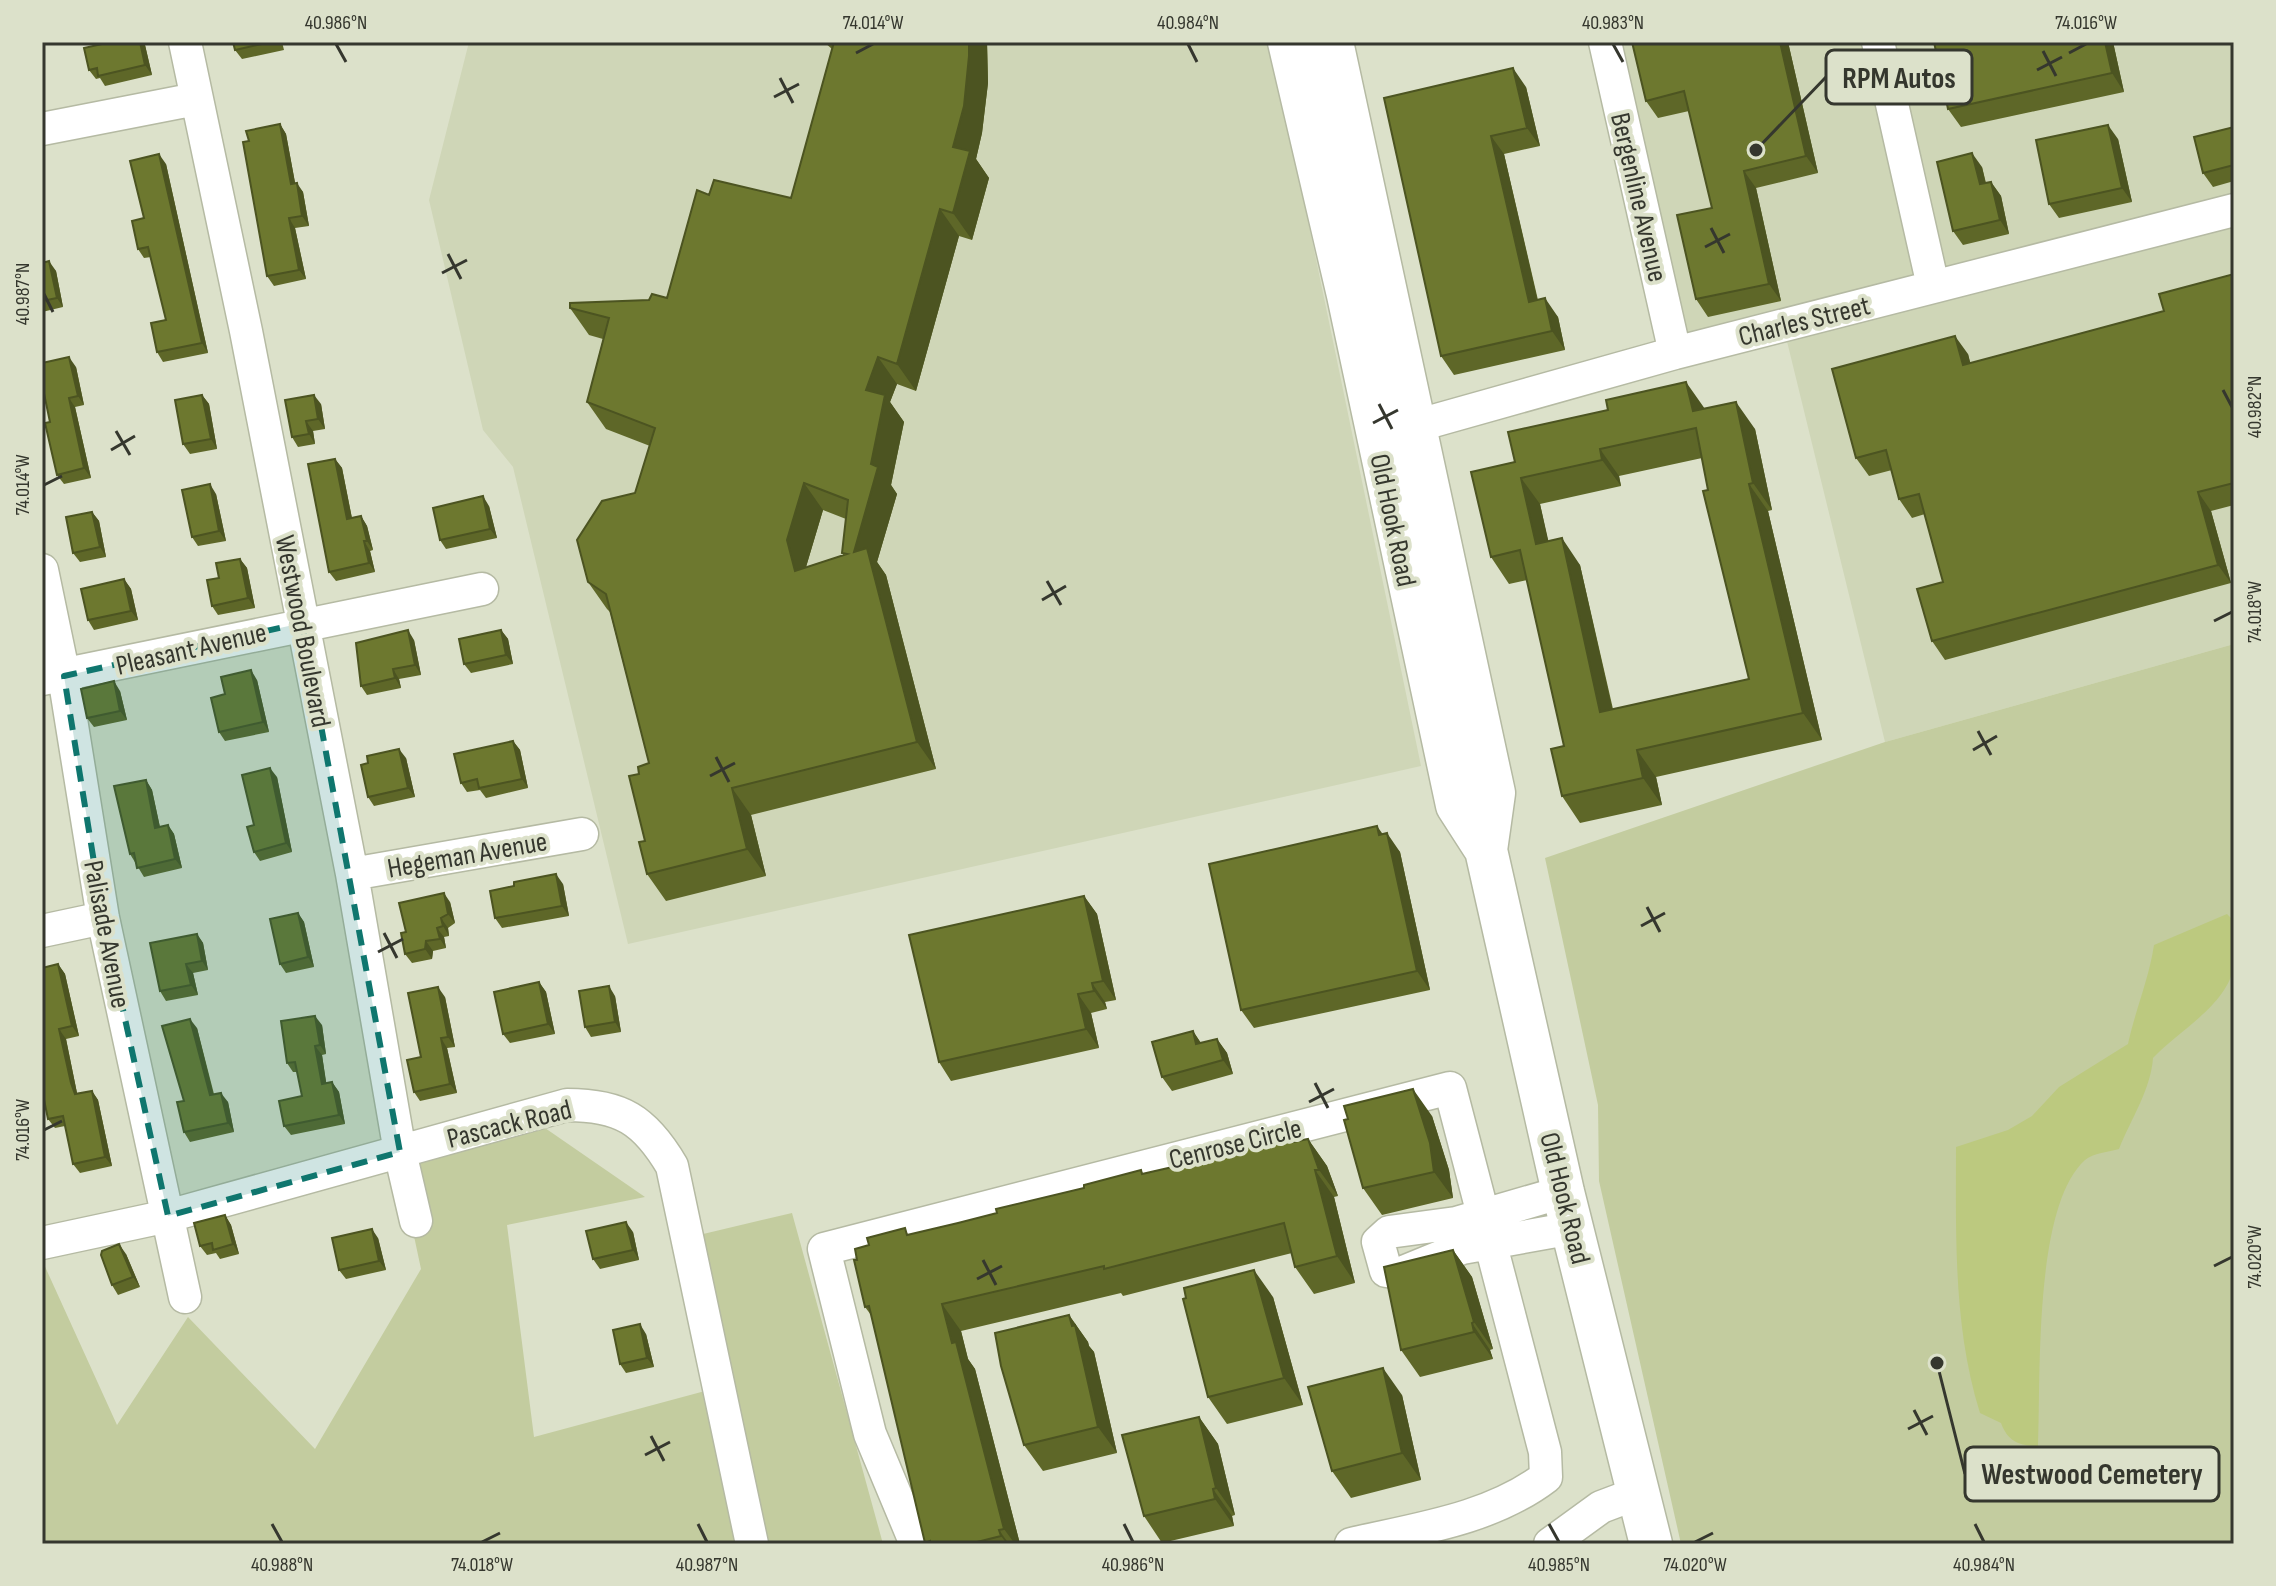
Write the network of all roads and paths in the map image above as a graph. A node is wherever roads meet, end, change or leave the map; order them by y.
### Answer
1 (185, 42) edge
2 (1289, 42) edge
3 (1332, 42) edge
4 (1605, 42) edge
5 (1878, 42) edge
6 (196, 99) junction
7 (42, 129) edge
8 (2234, 210) edge
9 (1933, 286) junction
10 (1675, 353) junction
11 (1416, 427) junction
12 (1376, 436) junction
13 (42, 570) edge
14 (482, 589) dead end
15 (302, 623) junction
16 (53, 678) edge
17 (582, 834) dead end
18 (1486, 850) junction
19 (352, 874) junction
20 (103, 918) junction
21 (42, 931) edge
22 (400, 1152) junction
23 (1568, 1210) junction
24 (168, 1216) junction
25 (416, 1221) dead end
26 (1487, 1229) junction
27 (42, 1243) edge
28 (185, 1297) dead end
29 (1638, 1493) junction
30 (1436, 1535) edge
31 (752, 1544) edge
32 (916, 1544) edge
33 (1351, 1544) edge
34 (1550, 1544) edge
35 (1651, 1544) edge

1 - 6 street, Westwood Boulevard
2 - 12 main road, Old Hook Road
3 - 11 main road, Old Hook Road
4 - 10 street, Bergenline Avenue
5 - 9 street
6 - 7 street
6 - 15 street, Westwood Boulevard
8 - 9 street, Charles Street
9 - 10 street, Charles Street
10 - 11 street, Charles Street
11 - 12 street, Charles Street
11 - 18 main road, Old Hook Road
12 - 18 main road, Old Hook Road
13 - 16 street, Palisade Avenue
14 - 15 street, Pleasant Avenue
15 - 16 street, Pleasant Avenue
15 - 19 street, Westwood Boulevard
16 - 20 street, Palisade Avenue
17 - 19 street, Hegeman Avenue
18 - 23 main road, Old Hook Road
19 - 22 street, Westwood Boulevard
20 - 21 street
20 - 24 street, Palisade Avenue
22 - 24 street, Pascack Road
22 - 25 street, Westwood Boulevard
22 - 31 street, Pascack Road
23 - 26 street
23 - 29 main road, Old Hook Road
24 - 27 street, Pascack Road
24 - 28 street, Palisade Avenue
26 - 30 street, Cenrose Circle
26 - 32 street, Cenrose Circle
29 - 34 street
29 - 35 main road, Old Hook Road
30 - 33 street, Cenrose Circle

